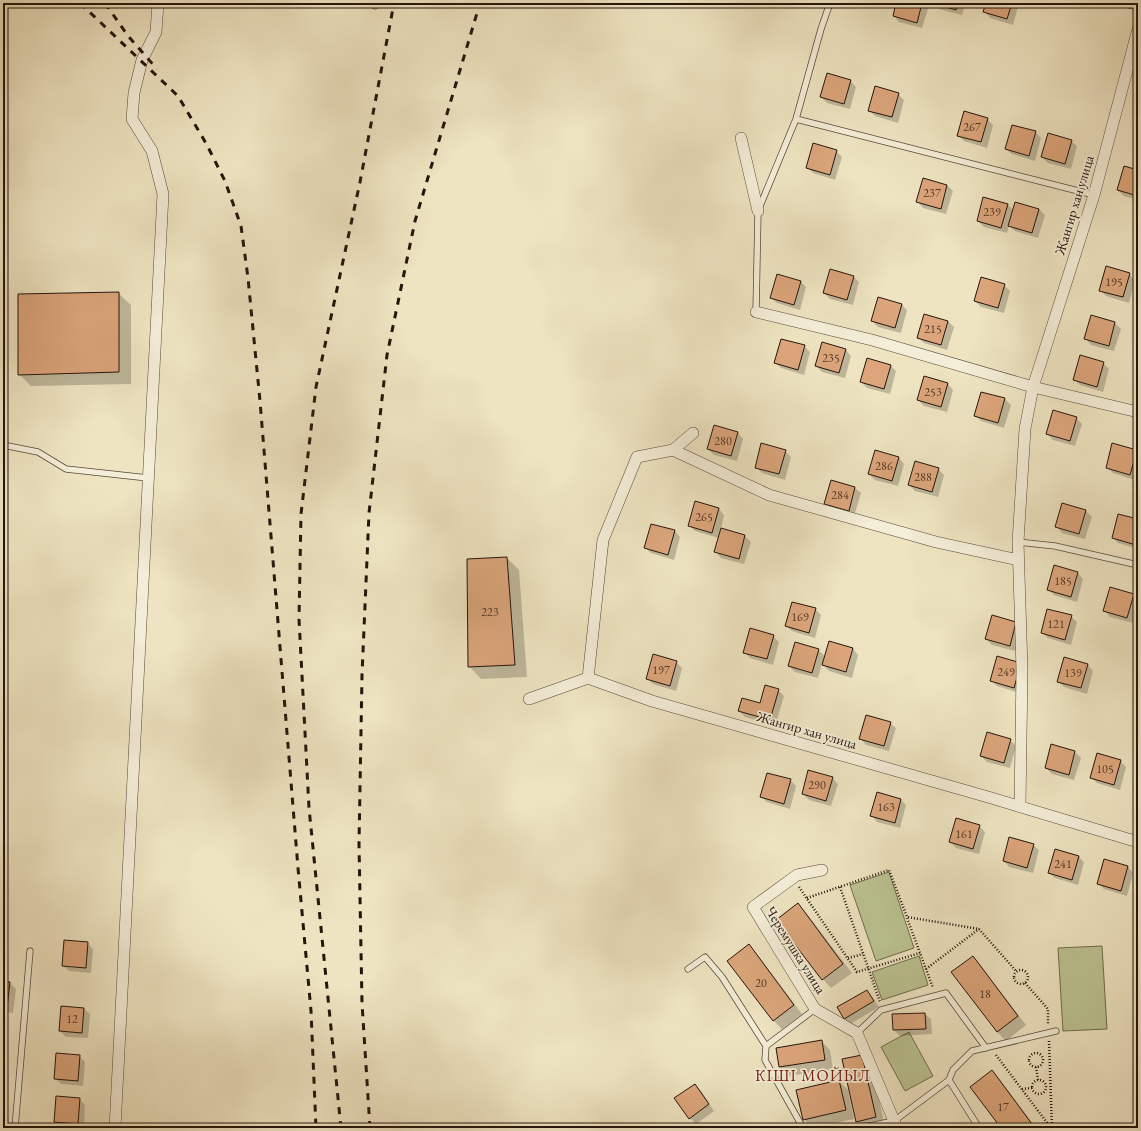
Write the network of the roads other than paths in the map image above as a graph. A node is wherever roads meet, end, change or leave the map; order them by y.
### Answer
1 (158, 3) edge
2 (830, 3) edge
3 (1122, 3) edge
4 (1138, 7) edge
5 (1138, 29) edge
6 (796, 119) junction
7 (741, 138) dead end
8 (1094, 195) junction
9 (758, 212) junction
10 (756, 312) joint
11 (1033, 387) junction
12 (1138, 412) edge
13 (692, 433) dead end
14 (3, 444) edge
15 (673, 450) junction
16 (148, 478) junction
17 (1018, 542) junction
18 (1018, 560) junction
19 (1138, 565) edge
20 (588, 678) junction
21 (529, 699) dead end
22 (1020, 806) junction
23 (1138, 842) edge
24 (822, 870) dead end
25 (30, 951) dead end
26 (688, 969) dead end
27 (815, 1009) junction
28 (1056, 1031) dead end
29 (857, 1033) junction
30 (766, 1046) junction
31 (988, 1048) junction
32 (949, 1080) junction
33 (895, 1124) edge
34 (15, 1128) edge
35 (115, 1128) edge
36 (803, 1128) edge
37 (860, 1128) edge
38 (979, 1128) edge

1 - 16 street
2 - 6 lane
3 - 4 lane
5 - 8 street, Жангир хан улица
6 - 8 lane
6 - 9 lane
7 - 9 street
8 - 11 street, Жангир хан улица
9 - 10 lane
10 - 11 street
11 - 12 street
11 - 17 street, Жангир хан улица
13 - 15 street
14 - 16 lane
15 - 18 street
15 - 20 street
16 - 35 street
17 - 18 street, Жангир хан улица
17 - 19 lane
18 - 22 street, Жангир хан улица
20 - 21 street
20 - 22 street, Жангир хан улица
22 - 23 street, Жангир хан улица
24 - 27 street, Черемушка улица
25 - 34 lane
26 - 30 lane
27 - 29 street, Черемушка улица
27 - 30 lane
28 - 31 lane
29 - 31 lane
29 - 33 street
30 - 36 lane
31 - 32 lane
32 - 33 lane
32 - 38 lane
33 - 37 lane

